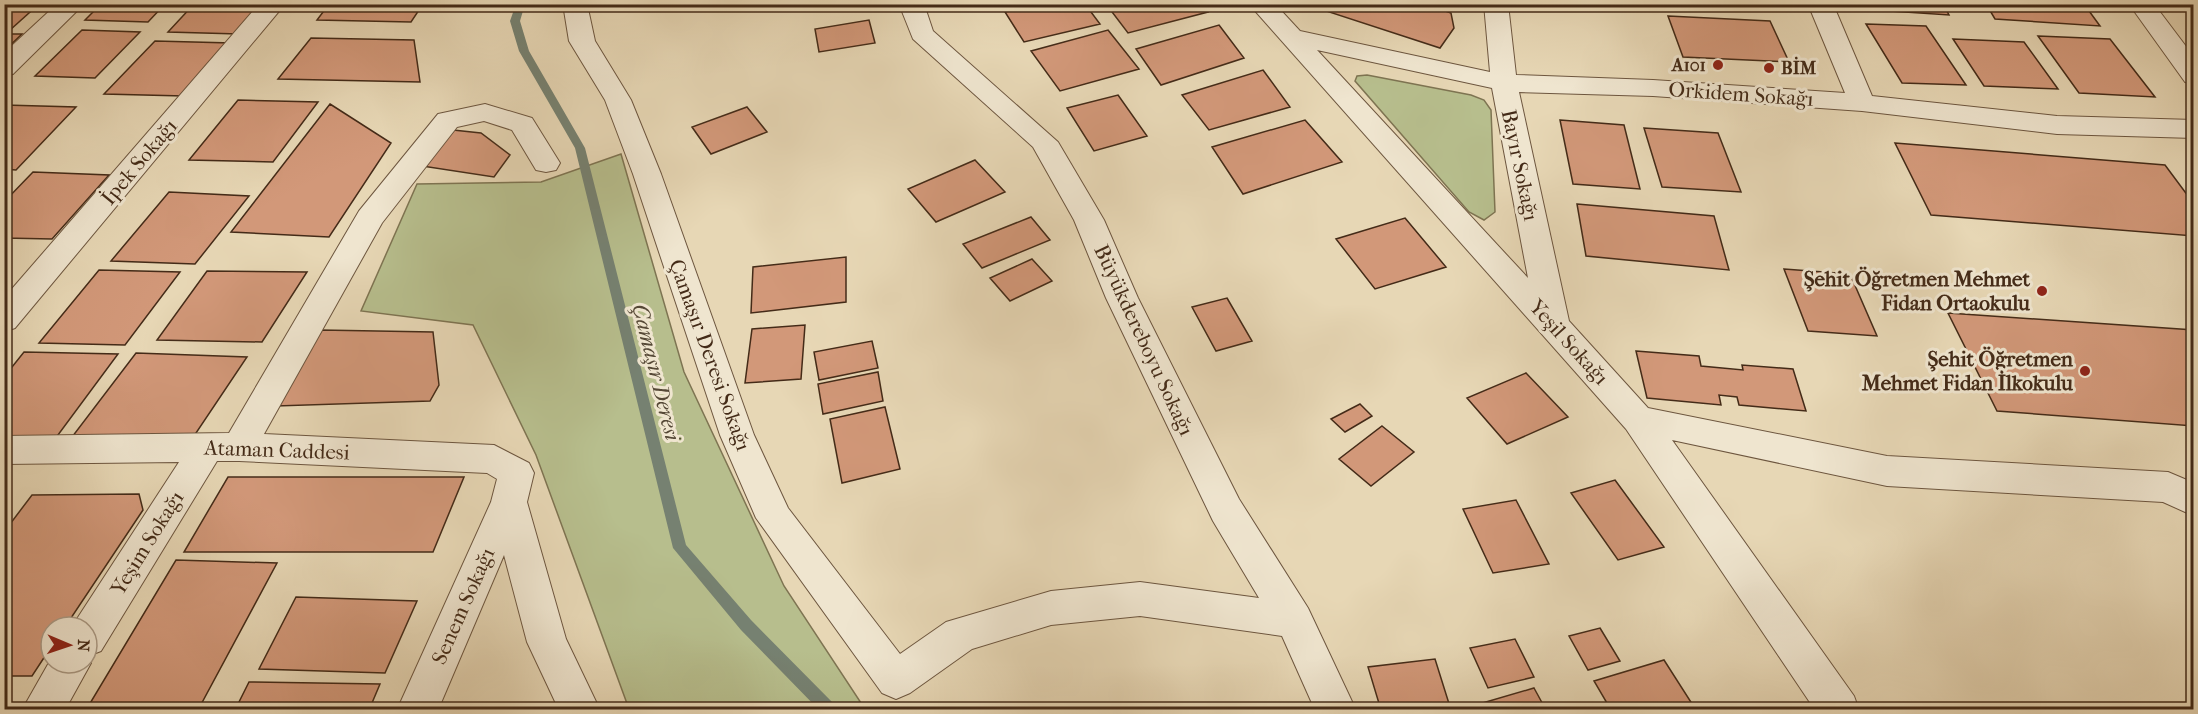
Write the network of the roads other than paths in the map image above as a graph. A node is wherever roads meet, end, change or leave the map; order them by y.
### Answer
1 (72, 4) edge
2 (273, 4) edge
3 (575, 4) edge
4 (911, 4) edge
5 (1261, 4) edge
6 (1496, 4) edge
7 (1820, 4) edge
8 (2141, 4) edge
9 (1292, 37) junction
10 (4, 68) edge
11 (2193, 76) edge
12 (1503, 83) junction
13 (1862, 103) junction
14 (2193, 129) edge
15 (546, 163) dead end
16 (4, 320) edge
17 (1553, 324) junction
18 (1638, 419) junction
19 (223, 448) junction
20 (4, 450) edge
21 (509, 501) junction
22 (2193, 501) edge
23 (1294, 620) junction
24 (99, 621) edge
25 (64, 675) edge
26 (42, 710) edge
27 (417, 710) edge
28 (580, 710) edge
29 (1336, 710) edge
30 (1839, 710) edge

1 - 10 street
2 - 16 street, İpek Sokağı
3 - 23 street, Çamaşır Deresi Sokağı
4 - 23 street, Büyükdereboyu Sokağı
5 - 9 street, Yeşil Sokağı
6 - 12 street, Bayır Sokağı
7 - 13 street
8 - 11 street
9 - 12 street, Orkidem Sokağı
9 - 17 street, Yeşil Sokağı
12 - 13 street, Orkidem Sokağı
12 - 17 street, Bayır Sokağı
13 - 14 street, Orkidem Sokağı
15 - 19 street, Yeşim Sokağı
17 - 18 street, Yeşil Sokağı
18 - 22 street
18 - 30 street, Yeşil Sokağı
19 - 20 street, Ataman Caddesi
19 - 21 street, Ataman Caddesi
19 - 24 street, Yeşim Sokağı
21 - 27 street, Senem Sokağı
21 - 28 street
23 - 29 street, Büyükdereboyu Sokağı
25 - 26 street

